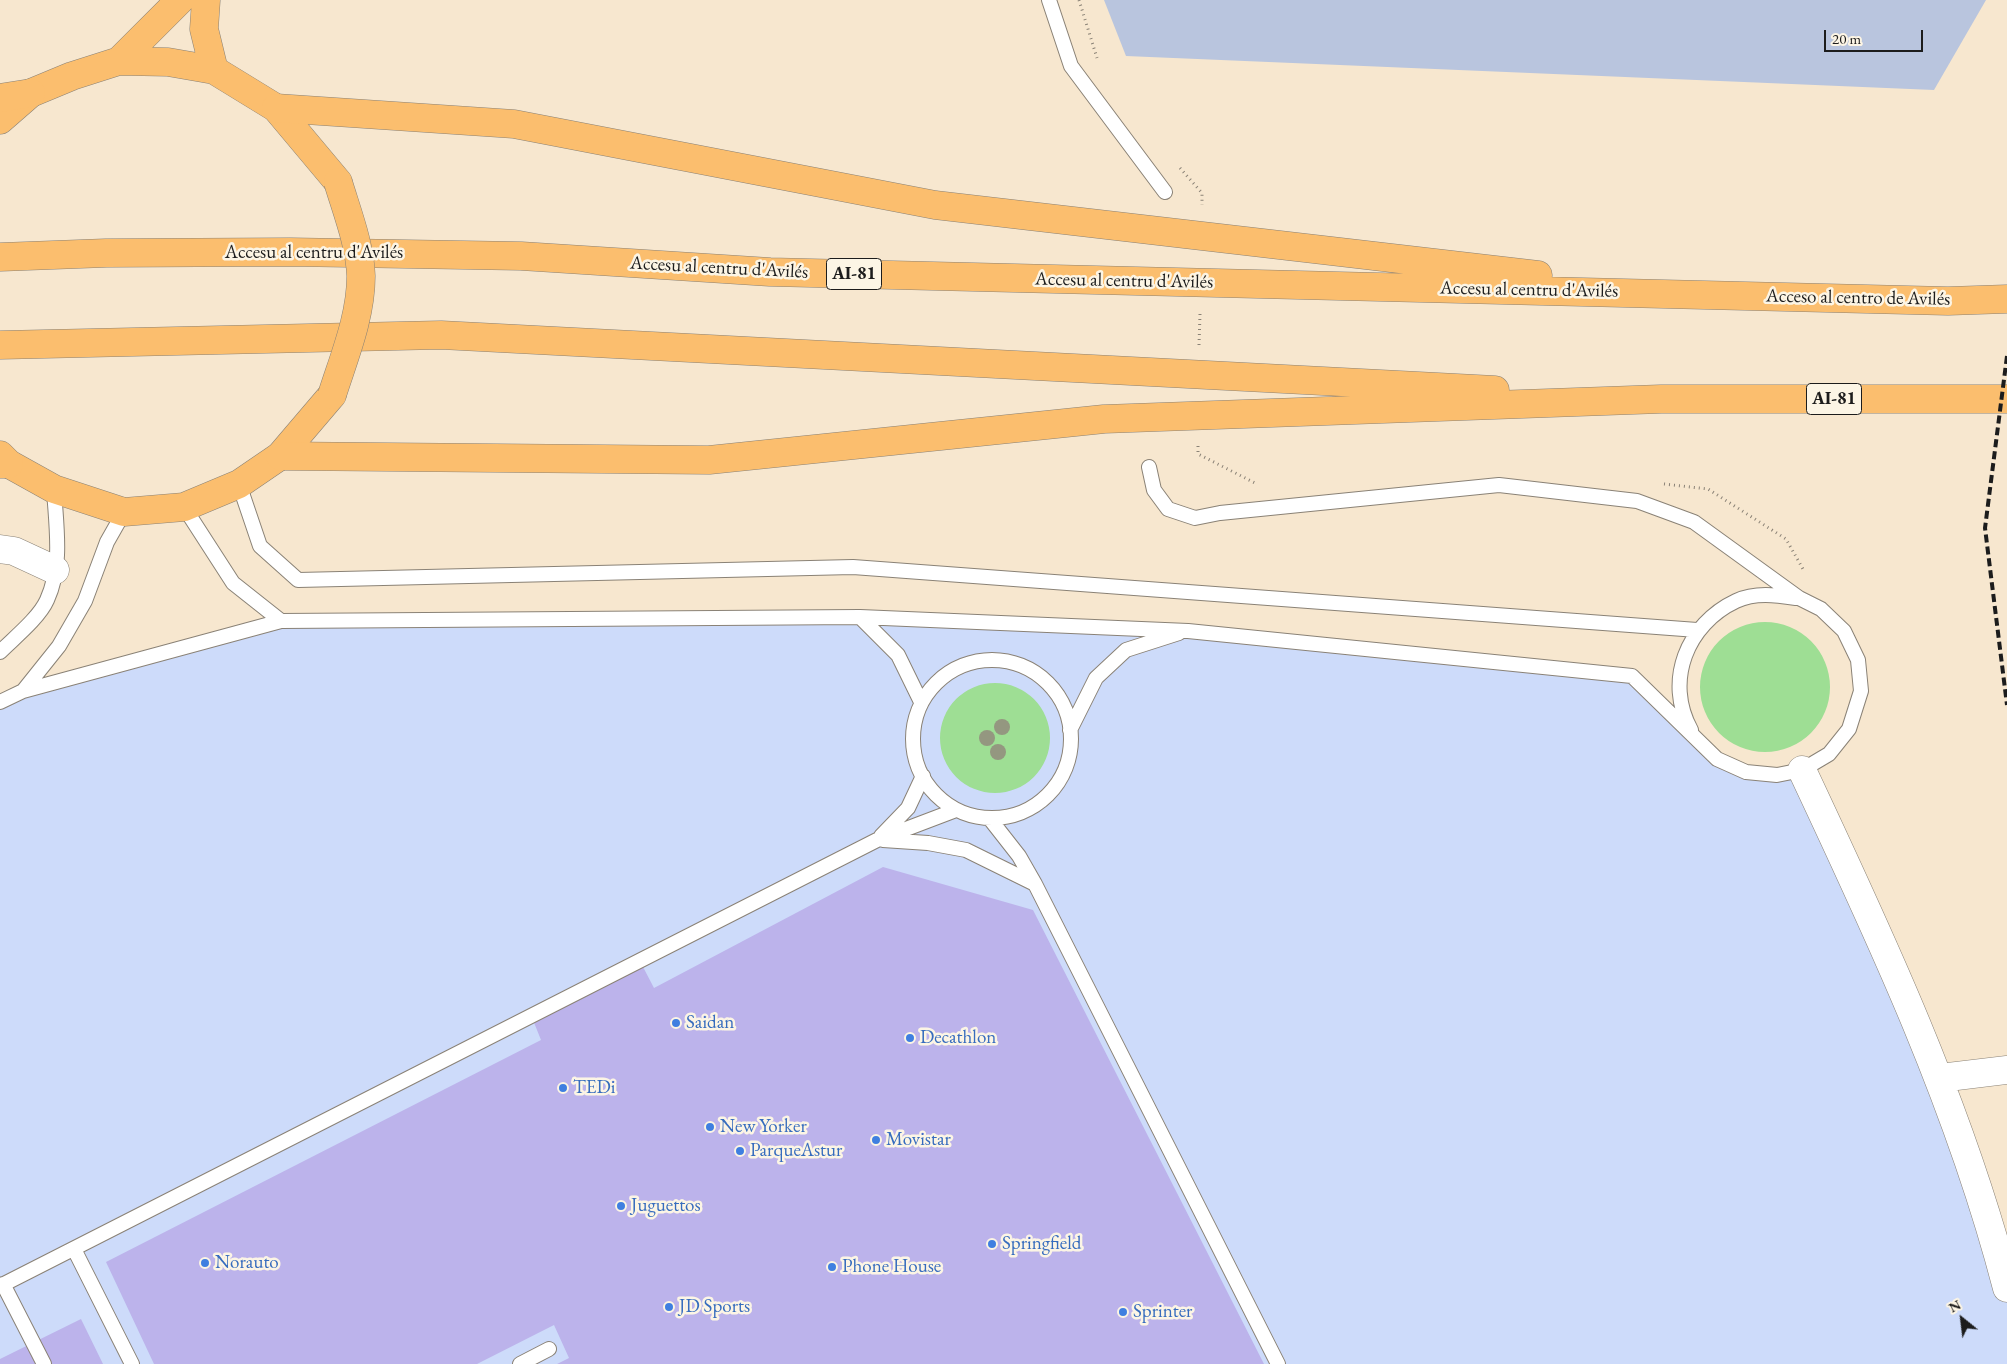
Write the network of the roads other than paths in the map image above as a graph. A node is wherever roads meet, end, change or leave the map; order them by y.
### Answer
1 (180, 0) edge
2 (206, 0) edge
3 (1049, 0) edge
4 (119, 61) junction
5 (214, 70) junction
6 (31, 93) junction
7 (0, 98) edge
8 (276, 108) junction
9 (0, 120) edge
10 (1165, 192) dead end
11 (0, 257) edge
12 (1708, 295) junction
13 (2007, 299) edge
14 (0, 345) edge
15 (1661, 399) junction
16 (2007, 399) edge
17 (280, 456) junction
18 (3, 461) edge
19 (1149, 467) dead end
20 (239, 484) junction
21 (54, 489) junction
22 (184, 507) junction
23 (124, 512) junction
24 (0, 549) edge
25 (55, 570) junction
26 (1799, 598) junction
27 (860, 617) junction
28 (281, 621) junction
29 (1188, 630) junction
30 (1697, 630) junction
31 (0, 652) edge
32 (23, 691) junction
33 (0, 702) edge
34 (920, 702) junction
35 (1070, 730) junction
36 (1695, 736) junction
37 (1802, 770) junction
38 (923, 776) junction
39 (956, 810) junction
40 (990, 819) junction
41 (877, 840) junction
42 (1035, 884) junction
43 (2007, 1070) edge
44 (1940, 1078) junction
45 (74, 1249) junction
46 (2, 1285) edge
47 (2007, 1288) edge
48 (549, 1349) dead end
49 (44, 1364) edge
50 (132, 1364) edge
51 (520, 1364) edge
52 (1278, 1364) edge

1 - 4 main road
2 - 5 main road
3 - 10 lane
4 - 5 main road
4 - 6 main road
5 - 8 main road
6 - 7 main road
6 - 9 main road
8 - 12 main road
8 - 17 main road, bridge
11 - 12 main road, Accesu al centru d'Avilés / AI-81
12 - 13 main road, Acceso al centro de Avilés / AI-81
14 - 15 main road, AI-81
15 - 16 main road, AI-81
15 - 17 main road
17 - 20 main road
18 - 21 main road
19 - 26 lane
20 - 22 main road
20 - 30 lane
21 - 23 main road
21 - 25 lane
22 - 23 main road
22 - 28 lane
23 - 32 lane
24 - 25 street
25 - 31 lane
26 - 30 lane
26 - 37 lane
27 - 28 lane
27 - 29 lane
27 - 34 lane
28 - 32 lane
29 - 35 lane
29 - 36 lane
30 - 36 lane
32 - 33 lane
34 - 35 lane
34 - 38 lane
35 - 40 lane
36 - 37 lane
37 - 44 street
38 - 39 lane
38 - 41 lane
39 - 40 lane
39 - 41 lane
40 - 42 lane
41 - 42 lane
41 - 45 lane
42 - 52 lane
43 - 44 street
44 - 47 street
45 - 46 lane
45 - 50 lane
46 - 49 lane
48 - 51 lane

